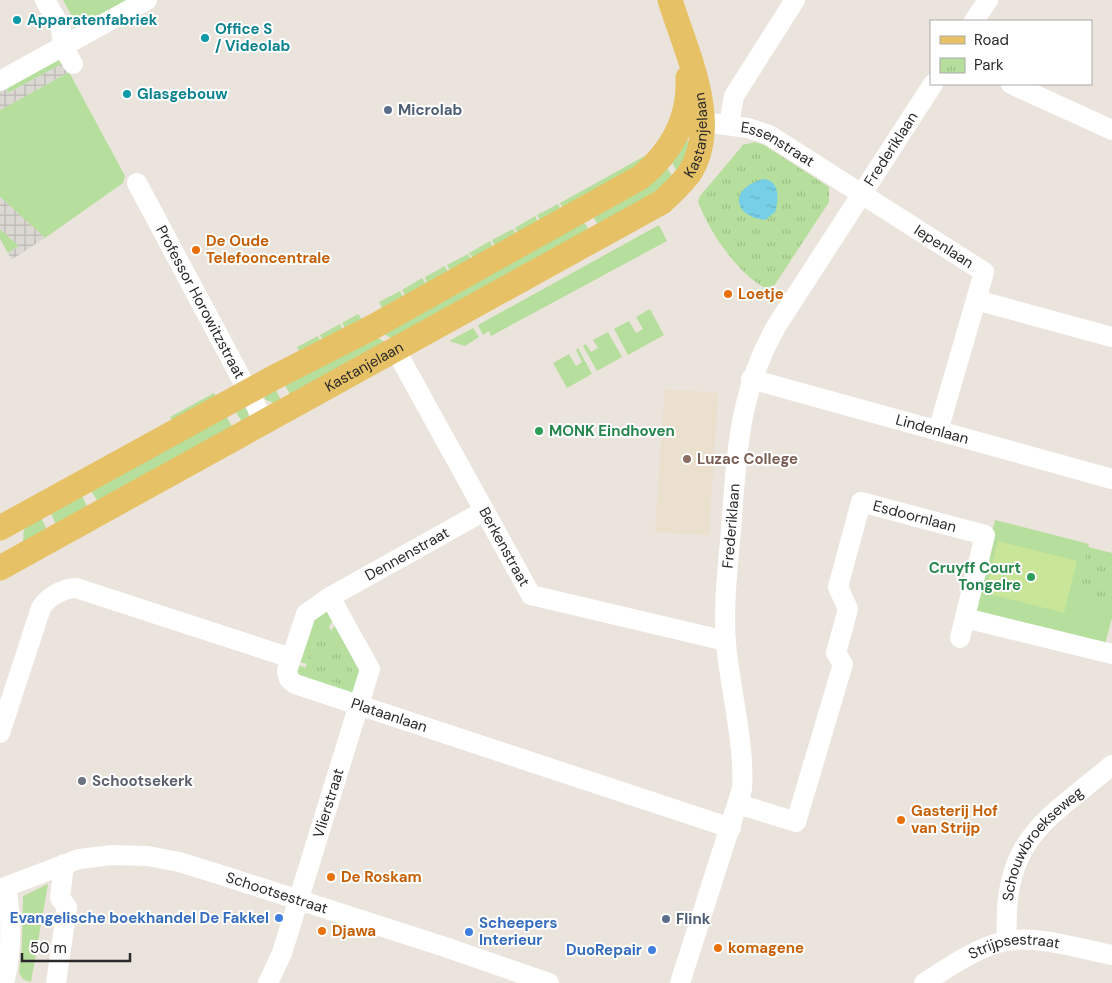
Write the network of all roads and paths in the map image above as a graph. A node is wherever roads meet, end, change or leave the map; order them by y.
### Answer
1 (45, 0) edge
2 (147, 0) edge
3 (670, 0) edge
4 (795, 0) edge
5 (988, 0) edge
6 (975, 20) edge
7 (68, 55) junction
8 (0, 81) edge
9 (932, 85) edge
10 (1013, 85) edge
11 (694, 121) junction
12 (728, 124) junction
13 (1112, 130) edge
14 (137, 183) dead end
15 (862, 193) junction
16 (976, 300) junction
17 (1112, 337) edge
18 (395, 349) junction
19 (751, 379) junction
20 (249, 392) junction
21 (264, 421) junction
22 (938, 431) junction
23 (1112, 479) edge
24 (485, 514) junction
25 (0, 528) edge
26 (0, 568) edge
27 (330, 596) junction
28 (965, 618) junction
29 (960, 638) dead end
30 (726, 642) junction
31 (1112, 654) edge
32 (291, 658) junction
33 (358, 706) junction
34 (0, 733) edge
35 (1112, 765) edge
36 (738, 804) junction
37 (731, 828) junction
38 (64, 864) junction
39 (3, 888) edge
40 (297, 899) junction
41 (1007, 941) junction
42 (1112, 955) edge
43 (4, 983) edge
44 (56, 983) edge
45 (268, 983) edge
46 (549, 983) edge
47 (680, 983) edge
48 (924, 983) edge

1 - 7 street
2 - 7 street
3 - 11 main road, Kastanjelaan
4 - 12 street
5 - 6 street
7 - 8 street
9 - 15 street, Frederiklaan
10 - 13 street
11 - 12 street, Essenstraat
11 - 18 main road, Kastanjelaan
11 - 20 main road, Kastanjelaan
12 - 15 street, Essenstraat
14 - 20 street, Professor Horowitzstraat
15 - 16 street, Iepenlaan
15 - 19 street, Frederiklaan
16 - 17 street
16 - 22 street
18 - 21 main road, Kastanjelaan
18 - 24 street, Berkenstraat
19 - 22 street, Lindenlaan
19 - 30 street, Frederiklaan
20 - 21 street, Professor Horowitzstraat
20 - 25 main road, Kastanjelaan
21 - 26 main road, Kastanjelaan
22 - 23 street, Lindenlaan
24 - 27 street, Dennenstraat
24 - 30 street, Berkenstraat
27 - 32 street, Dennenstraat
27 - 33 street, Vlierstraat
28 - 29 street, Esdoornlaan
28 - 31 street
28 - 36 street, Esdoornlaan
30 - 36 street, Frederiklaan
32 - 33 street, Plataanlaan
32 - 34 street
33 - 37 street, Plataanlaan
33 - 40 street, Vlierstraat
35 - 41 street, Schouwbroekseweg
36 - 37 street, Frederiklaan
37 - 47 street, Frederiklaan
38 - 39 street, Schootsestraat
38 - 40 street, Schootsestraat
38 - 44 street
39 - 43 street
40 - 45 street, Vlierstraat
40 - 46 street, Schootsestraat
41 - 42 street, Strijpsestraat
41 - 48 street, Strijpsestraat

